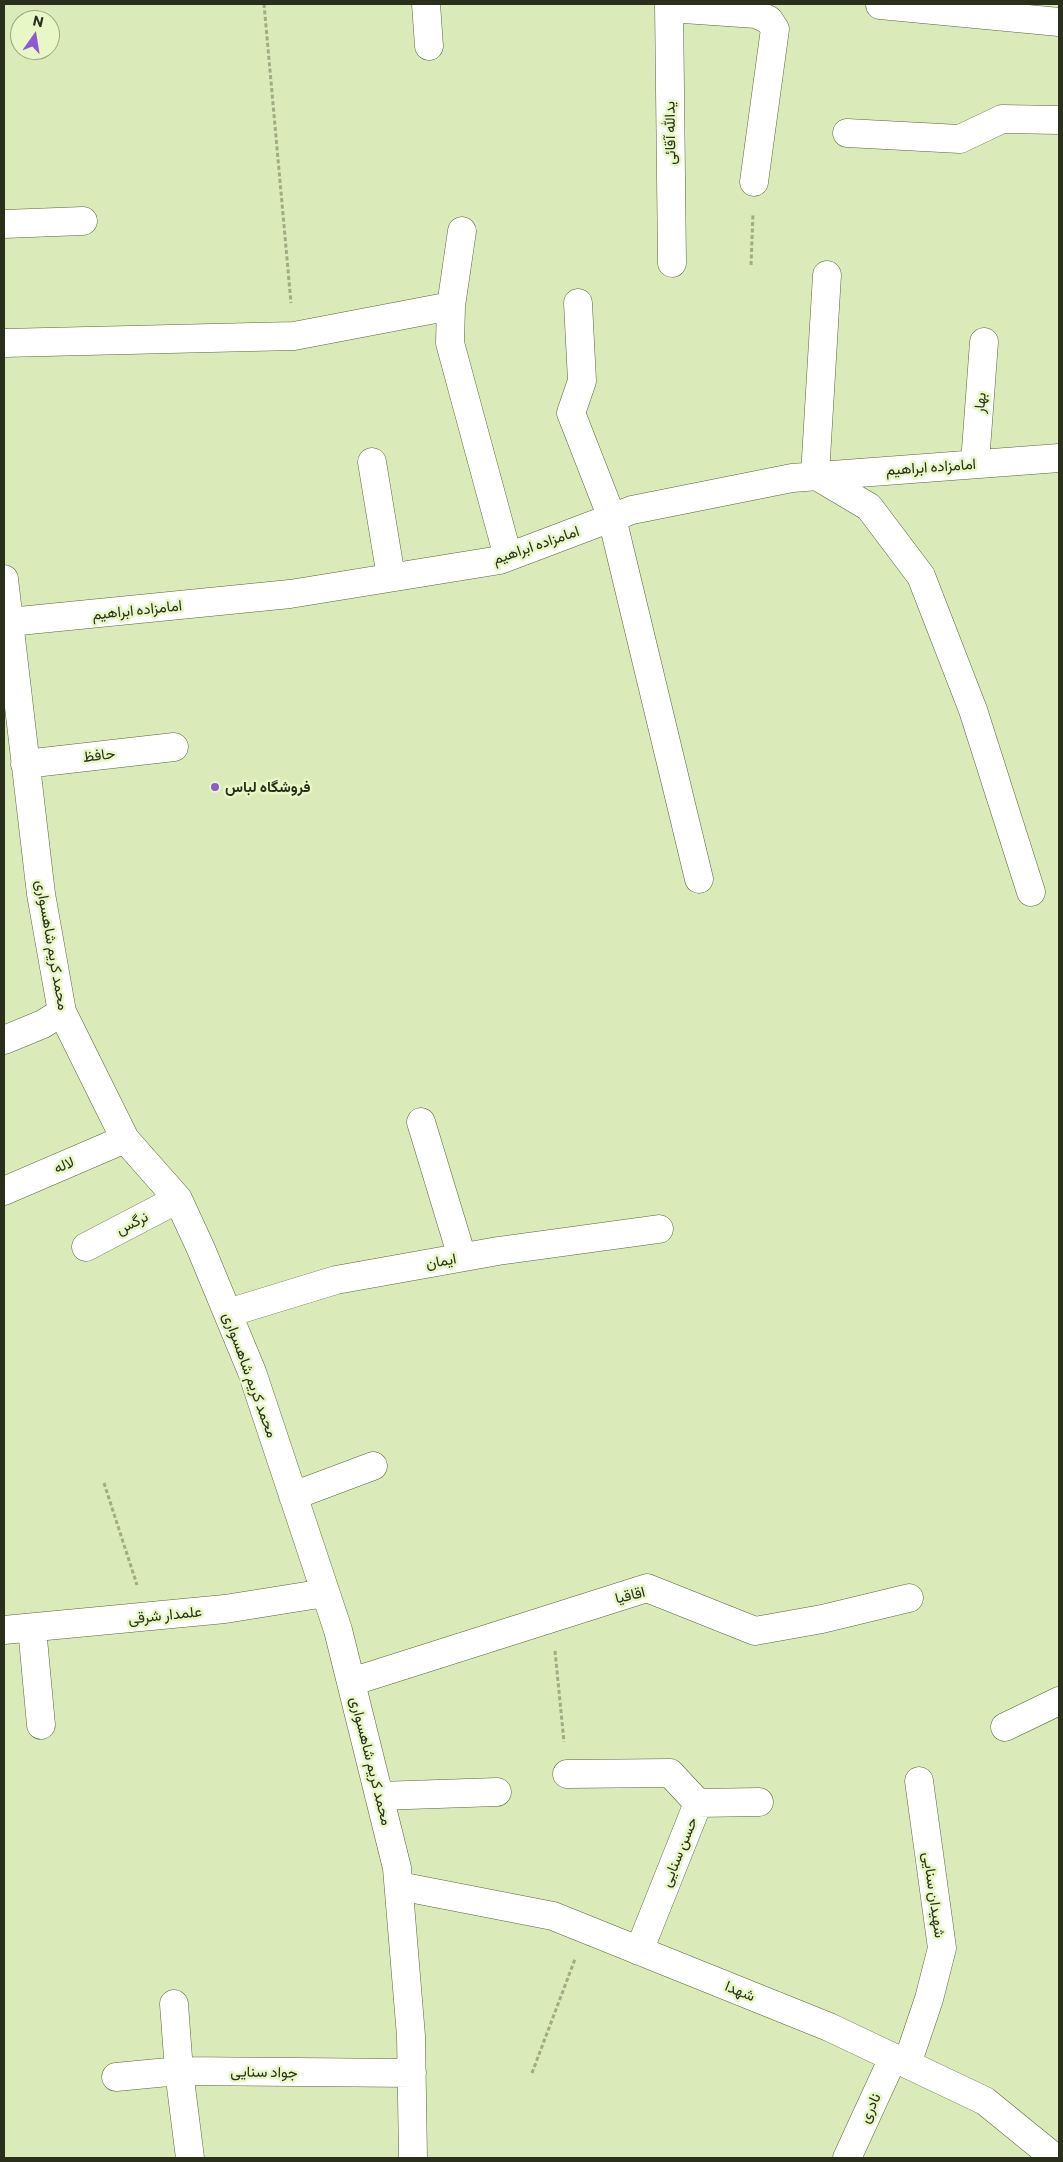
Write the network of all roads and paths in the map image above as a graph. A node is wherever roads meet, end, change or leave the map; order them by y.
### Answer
1 (264, 4) edge
2 (426, 4) edge
3 (880, 5) edge
4 (669, 6) edge
5 (1059, 22) edge
6 (429, 46) dead end
7 (1059, 120) edge
8 (847, 134) dead end
9 (754, 182) joint
10 (83, 221) dead end
11 (4, 224) edge
12 (462, 231) dead end
13 (672, 263) dead end
14 (751, 265) dead end
15 (827, 275) dead end
16 (578, 303) dead end
17 (451, 306) junction
18 (294, 336) junction
19 (4, 342) edge
20 (984, 342) dead end
21 (1059, 458) edge
22 (372, 462) dead end
23 (975, 463) junction
24 (815, 476) junction
25 (612, 518) junction
26 (508, 557) junction
27 (391, 578) junction
28 (4, 580) edge
29 (9, 622) junction
30 (174, 747) dead end
31 (24, 764) junction
32 (699, 879) dead end
33 (1031, 892) dead end
34 (62, 1012) junction
35 (4, 1040) edge
36 (421, 1122) dead end
37 (125, 1140) junction
38 (4, 1191) edge
39 (178, 1200) junction
40 (659, 1229) dead end
41 (86, 1247) dead end
42 (462, 1258) junction
43 (228, 1313) junction
44 (374, 1466) dead end
45 (104, 1483) dead end
46 (293, 1496) junction
47 (326, 1593) junction
48 (909, 1598) dead end
49 (147, 1616) junction
50 (551, 1618) junction
51 (32, 1628) junction
52 (4, 1630) edge
53 (351, 1682) junction
54 (1059, 1701) edge
55 (41, 1725) dead end
56 (1005, 1727) dead end
57 (567, 1774) joint
58 (919, 1781) dead end
59 (497, 1792) dead end
60 (380, 1796) junction
61 (759, 1802) dead end
62 (698, 1803) junction
63 (399, 1886) junction
64 (586, 1930) junction
65 (639, 1951) junction
66 (174, 2004) dead end
67 (900, 2061) junction
68 (179, 2071) junction
69 (412, 2073) junction
70 (532, 2073) dead end
71 (116, 2077) dead end
72 (190, 2158) edge
73 (413, 2158) edge
74 (847, 2158) edge
75 (1055, 2158) edge

1 - 18 path
2 - 6 street
3 - 5 street
4 - 9 street
4 - 13 street, یدالله آقائی
7 - 8 street
9 - 14 path
10 - 11 street
12 - 17 street
15 - 24 street
16 - 25 street
17 - 18 street
17 - 26 street
18 - 19 street
20 - 23 street, بهار
21 - 23 street, امامزاده ابراهیم
22 - 27 street
23 - 24 street, امامزاده ابراهیم
24 - 25 street, امامزاده ابراهیم
24 - 33 street
25 - 26 street, امامزاده ابراهیم
25 - 32 street
26 - 27 street, امامزاده ابراهیم
27 - 29 street, امامزاده ابراهیم
28 - 29 street, محمد کریم شاهسواری
29 - 31 street, محمد کریم شاهسواری
30 - 31 street, حافظ
31 - 34 street, محمد کریم شاهسواری
34 - 35 street
34 - 37 street, محمد کریم شاهسواری
36 - 42 street
37 - 38 street, لاله
37 - 39 street, محمد کریم شاهسواری
39 - 41 street, نرگس
39 - 43 street, محمد کریم شاهسواری
40 - 42 street, ایمان
42 - 43 street, ایمان
43 - 46 street, محمد کریم شاهسواری
44 - 46 street
45 - 49 path
46 - 47 street, محمد کریم شاهسواری
47 - 49 street, علمدار شرقی
47 - 53 street, محمد کریم شاهسواری
48 - 50 street, اقاقیا
49 - 51 street, علمدار شرقی
50 - 53 street, اقاقیا
50 - 57 path
51 - 52 street, علمدار شرقی
51 - 55 street
53 - 60 street, محمد کریم شاهسواری
54 - 56 street
57 - 62 street, حسن سنايی
58 - 67 street, شهيدان سنايی
59 - 60 street
60 - 63 street, محمد کریم شاهسواری
61 - 62 street
62 - 65 street, حسن سنايی
63 - 64 street, شهدا
63 - 69 street, محمد کریم شاهسواری
64 - 65 street, شهدا
64 - 70 path
65 - 67 street, شهدا
66 - 68 street
67 - 74 street, نادری
67 - 75 street, شهدا
68 - 69 street, جواد سنایی
68 - 71 street, جواد سنایی
68 - 72 street
69 - 73 street, محمد کریم شاهسواری

